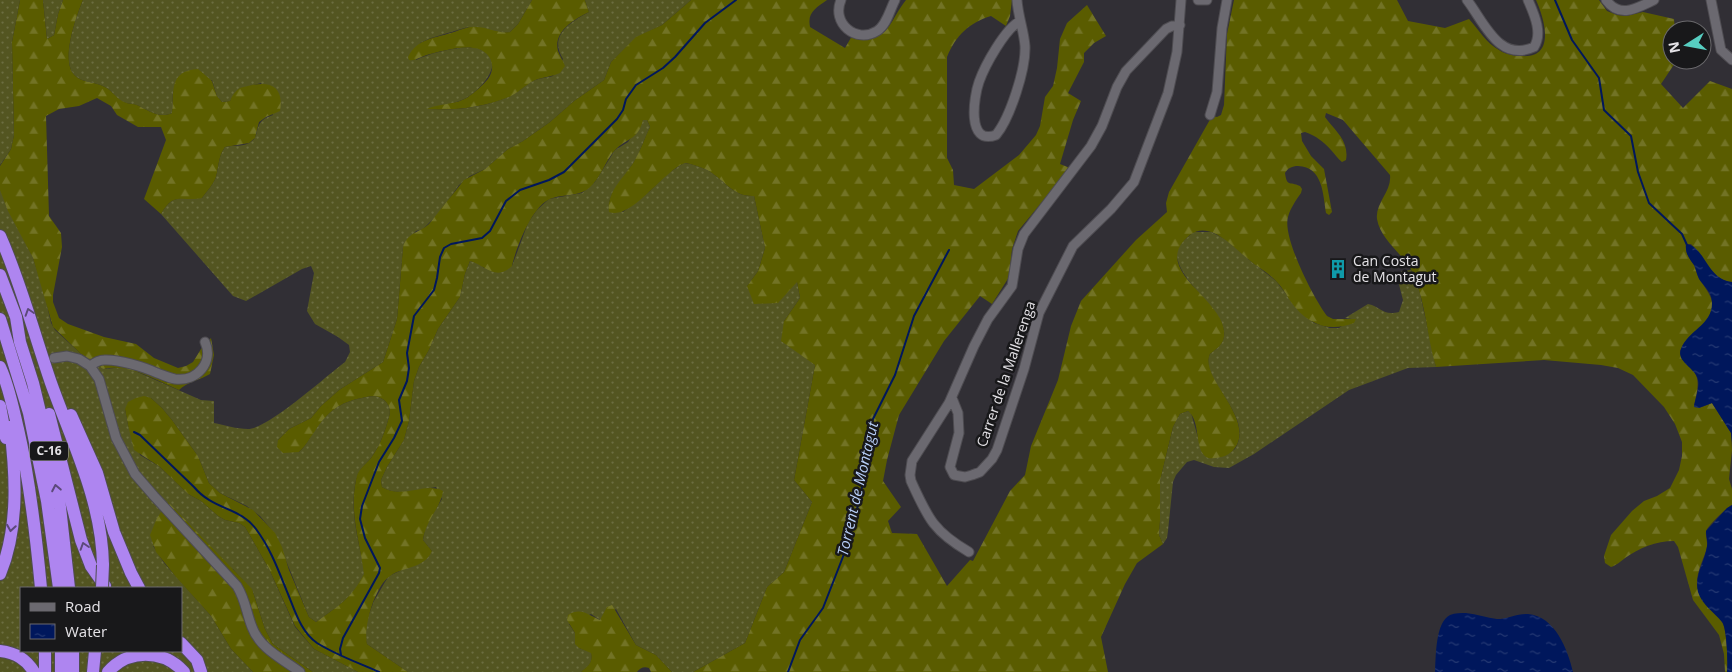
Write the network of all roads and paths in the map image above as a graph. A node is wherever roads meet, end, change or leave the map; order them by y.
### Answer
1 (841, 0) edge
2 (896, 0) edge
3 (1017, 0) edge
4 (1181, 0) edge
5 (1198, 0) edge
6 (1207, 0) edge
7 (1228, 0) edge
8 (1467, 0) edge
9 (1528, 0) edge
10 (1606, 0) edge
11 (1654, 0) edge
12 (1711, 0) edge
13 (1642, 3) edge
14 (1020, 21) junction
15 (1180, 25) junction
16 (1732, 60) edge
17 (1210, 115) dead end
18 (0, 236) edge
19 (0, 275) edge
20 (16, 317) junction
21 (0, 318) edge
22 (205, 342) dead end
23 (49, 358) junction
24 (90, 366) junction
25 (0, 367) edge
26 (0, 376) edge
27 (952, 398) junction
28 (0, 406) edge
29 (15, 482) junction
30 (969, 552) dead end
31 (0, 574) edge
32 (41, 587) edge
33 (59, 587) edge
34 (69, 587) edge
35 (102, 587) edge
36 (106, 587) edge
37 (139, 587) edge
38 (182, 644) edge
39 (0, 652) edge
40 (45, 652) edge
41 (61, 652) edge
42 (73, 652) edge
43 (95, 652) edge
44 (181, 652) edge
45 (34, 672) edge
46 (45, 672) edge
47 (61, 672) edge
48 (73, 672) edge
49 (93, 672) edge
50 (108, 672) edge
51 (184, 672) edge
52 (200, 672) edge
53 (300, 672) edge

1 - 2 street
3 - 14 street
4 - 15 street, Carrer de la Mallerenga
5 - 6 street
7 - 17 street
8 - 9 street
10 - 13 street
11 - 13 street
12 - 16 street
14 - 14 street
15 - 27 street
15 - 27 street, Carrer de la Mallerenga
23 -> 18 highway
19 - 20 highway, C-16
34 -> 20 highway, C-16
36 -> 20 highway
21 - 33 highway, C-16
22 - 24 street
23 - 24 street
23 - 35 highway, bridge
23 - 37 highway
24 - 53 street
25 - 32 highway
26 - 29 highway
27 - 30 street
28 - 29 highway
29 -> 31 highway
38 - 52 highway
39 - 45 highway
40 - 46 highway
41 - 47 highway
42 - 48 highway
43 - 49 highway
44 - 52 highway
50 - 51 highway

